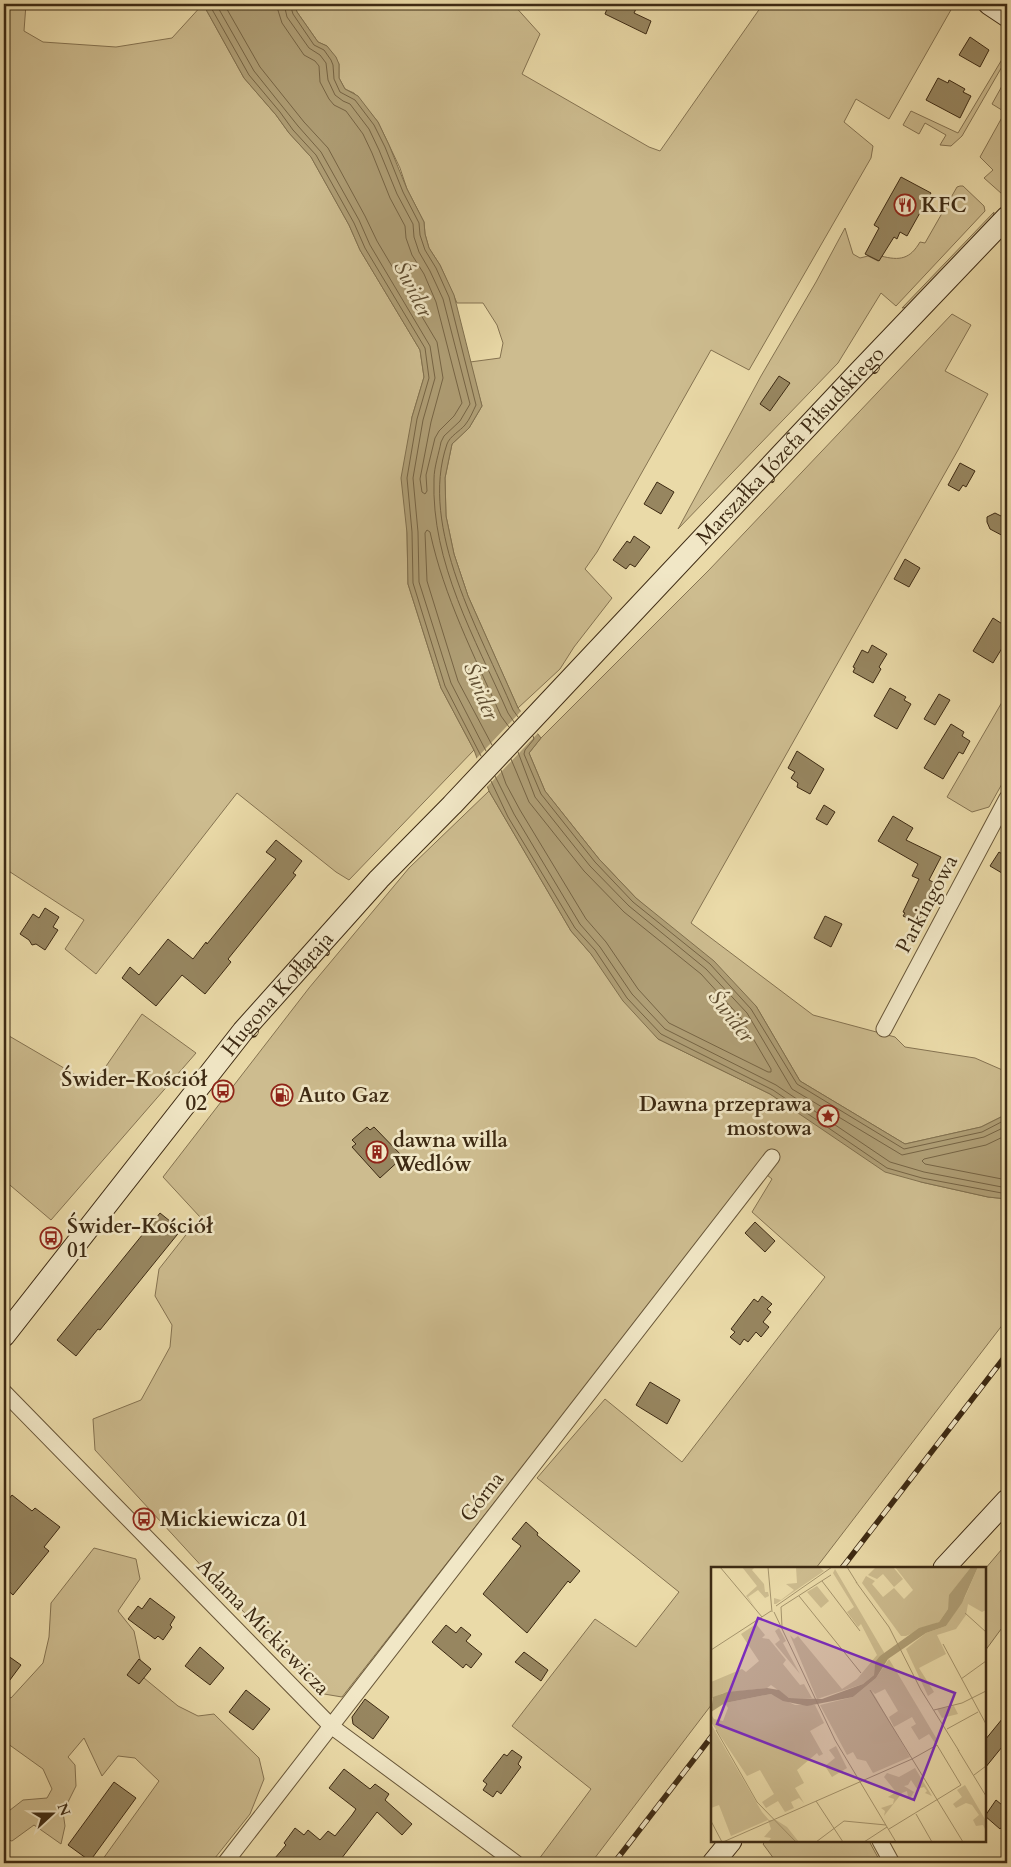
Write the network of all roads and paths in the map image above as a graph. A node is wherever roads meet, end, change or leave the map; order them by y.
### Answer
1 (989, 4) edge
2 (1007, 16) edge
3 (1004, 226) edge
4 (1007, 798) edge
5 (452, 805) joint
6 (884, 1029) dead end
7 (772, 1157) dead end
8 (4, 1336) edge
9 (4, 1392) edge
10 (1007, 1500) edge
11 (945, 1567) edge
12 (331, 1726) junction
13 (730, 1842) edge
14 (881, 1842) edge
15 (225, 1863) edge
16 (516, 1863) edge
17 (713, 1863) edge
18 (892, 1863) edge

1 - 2 main road
3 - 5 main road, Marszałka Józefa Piłsudskiego
4 - 6 street, Parkingowa
5 - 8 main road, Hugona Kołłątaja
7 - 12 street, Górna
9 - 12 street, Adama Mickiewicza
10 - 11 main road
12 - 15 street, Górna
12 - 16 street, Adama Mickiewicza
13 - 17 main road
14 - 18 street

